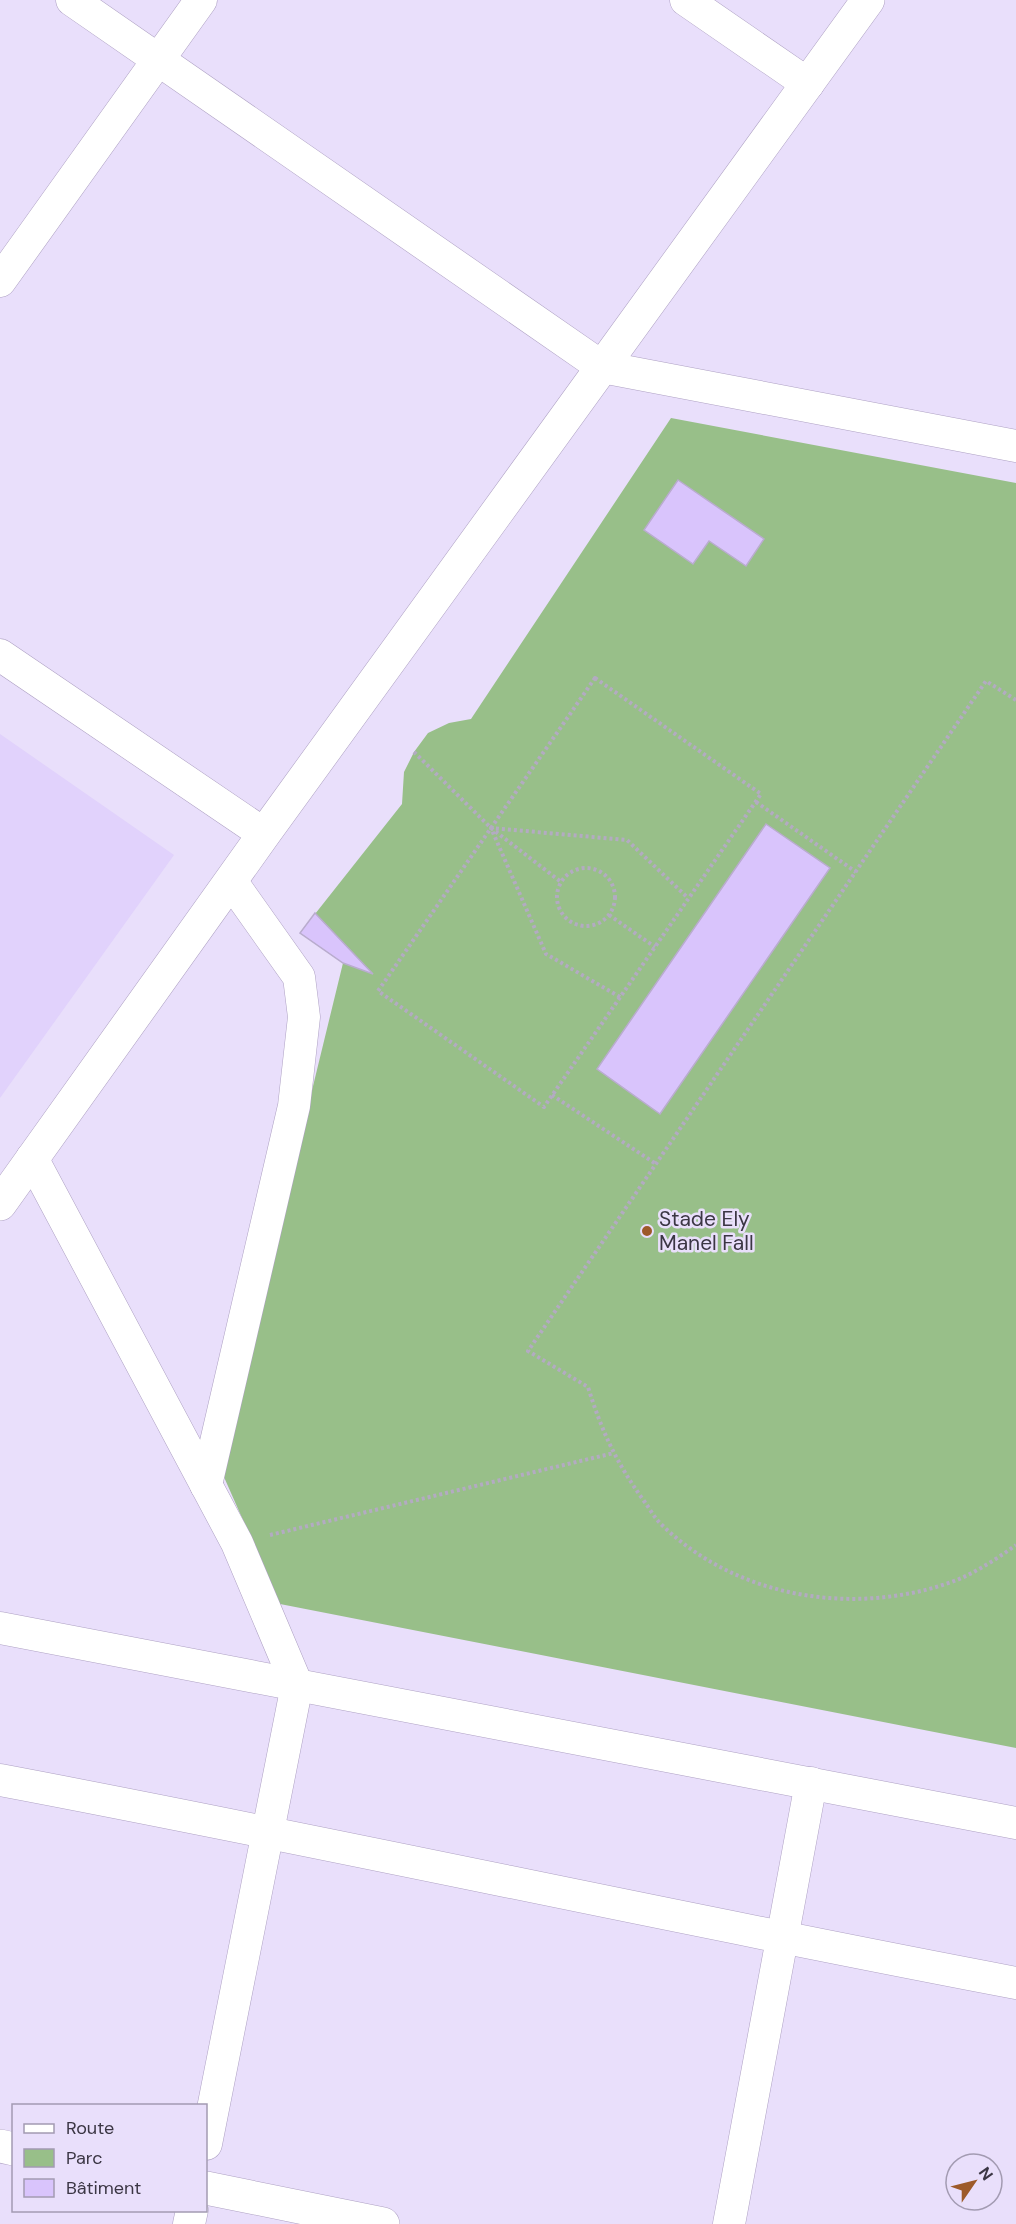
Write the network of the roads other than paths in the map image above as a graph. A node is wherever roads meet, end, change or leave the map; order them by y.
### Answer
1 (72, 0) edge
2 (201, 0) edge
3 (686, 0) edge
4 (868, 0) edge
5 (157, 59) junction
6 (808, 84) junction
7 (0, 281) edge
8 (602, 367) junction
9 (1016, 446) edge
10 (0, 655) edge
11 (264, 834) junction
12 (231, 881) junction
13 (32, 1158) junction
14 (0, 1204) edge
15 (206, 1485) junction
16 (0, 1628) edge
17 (297, 1685) junction
18 (0, 1780) edge
19 (811, 1783) junction
20 (1016, 1823) edge
21 (268, 1831) junction
22 (782, 1939) junction
23 (1016, 1983) edge
24 (207, 2139) edge
25 (207, 2188) edge
26 (383, 2224) edge
27 (729, 2224) edge

1 - 5 street
2 - 5 street
3 - 6 street
4 - 6 street
5 - 7 street
5 - 8 street
6 - 8 street
8 - 9 street
8 - 11 street
10 - 11 street
11 - 12 street
12 - 13 street
12 - 15 street
13 - 14 street
13 - 15 street
15 - 17 street
16 - 17 street
17 - 19 street
17 - 21 street
18 - 21 street
19 - 20 street
19 - 22 street
21 - 22 street
21 - 24 street
22 - 23 street
22 - 27 street
25 - 26 street

